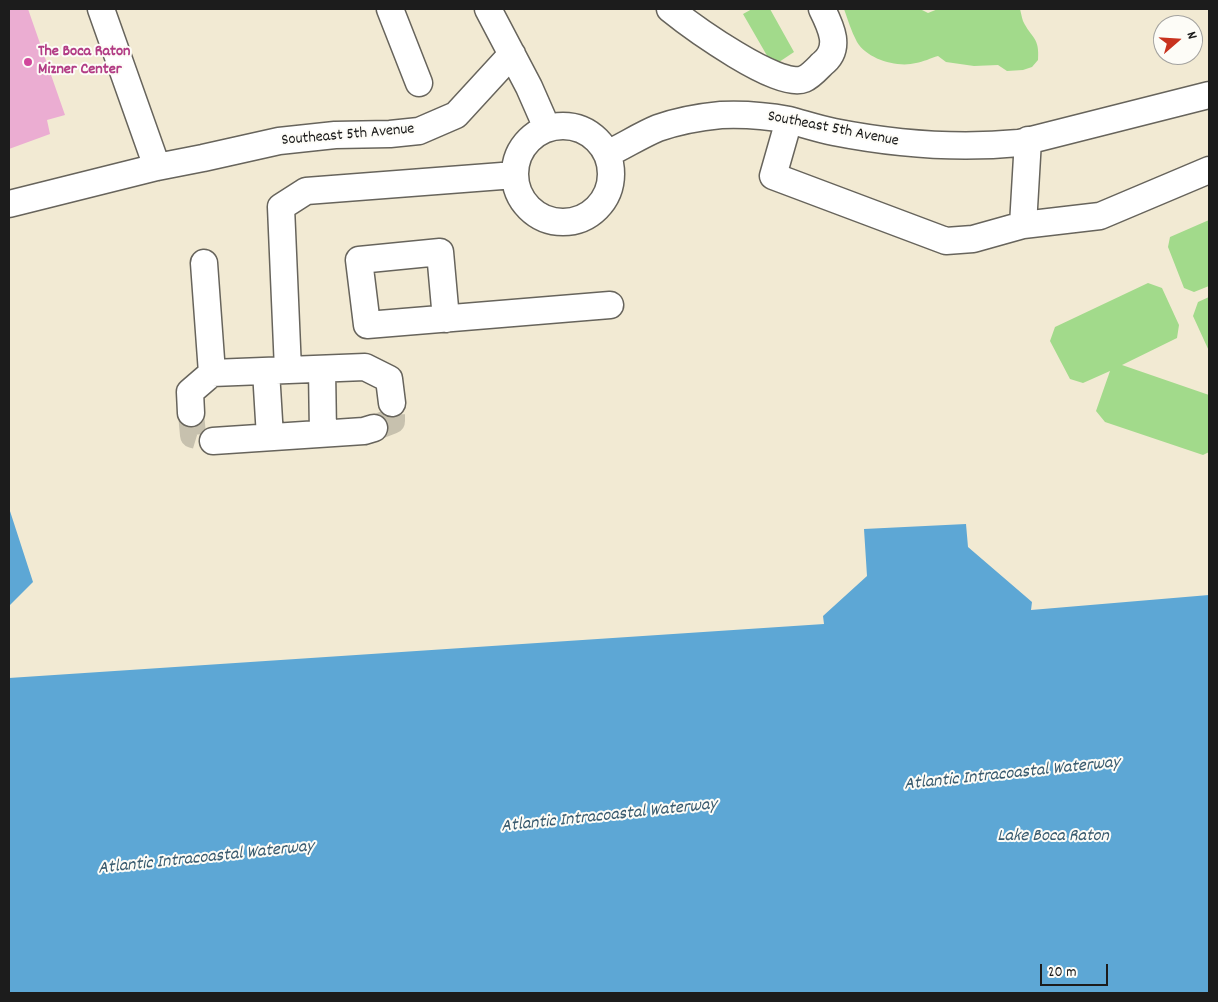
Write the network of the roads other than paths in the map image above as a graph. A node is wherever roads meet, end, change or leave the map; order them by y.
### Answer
1 (100, 9) edge
2 (390, 9) edge
3 (488, 9) edge
4 (670, 9) edge
5 (822, 9) edge
6 (512, 54) junction
7 (418, 83) dead end
8 (1209, 95) edge
9 (789, 120) junction
10 (547, 128) junction
11 (1028, 140) junction
12 (607, 154) junction
13 (157, 167) junction
14 (1209, 170) edge
15 (515, 175) junction
16 (9, 204) edge
17 (1023, 225) junction
18 (204, 263) dead end
19 (610, 306) dead end
20 (446, 319) junction
21 (367, 325) junction
22 (364, 367) junction
23 (322, 369) junction
24 (277, 371) junction
25 (212, 374) junction
26 (392, 402) tunnel mouth
27 (191, 413) tunnel mouth
28 (374, 428) tunnel mouth
29 (324, 433) junction
30 (270, 437) junction
31 (213, 441) tunnel mouth

1 - 13 street
2 - 7 street
3 - 6 street
4 - 5 street
6 - 10 street
6 - 13 street, Southeast 5th Avenue
8 - 11 street, Southeast 5th Avenue
9 - 11 street, Southeast 5th Avenue
9 - 12 street, Southeast 5th Avenue
9 - 17 street
10 - 12 street
10 - 15 street
11 - 17 street
12 - 15 street
13 - 16 street, Southeast 5th Avenue
14 - 17 street
15 - 24 street
18 - 25 street
19 - 20 street
20 - 21 street
20 - 21 street
21 - 22 street
22 - 23 street
22 - 26 street
23 - 24 street
23 - 29 street
24 - 25 street
24 - 30 street
25 - 27 street
28 - 29 street
29 - 30 street
30 - 31 street

